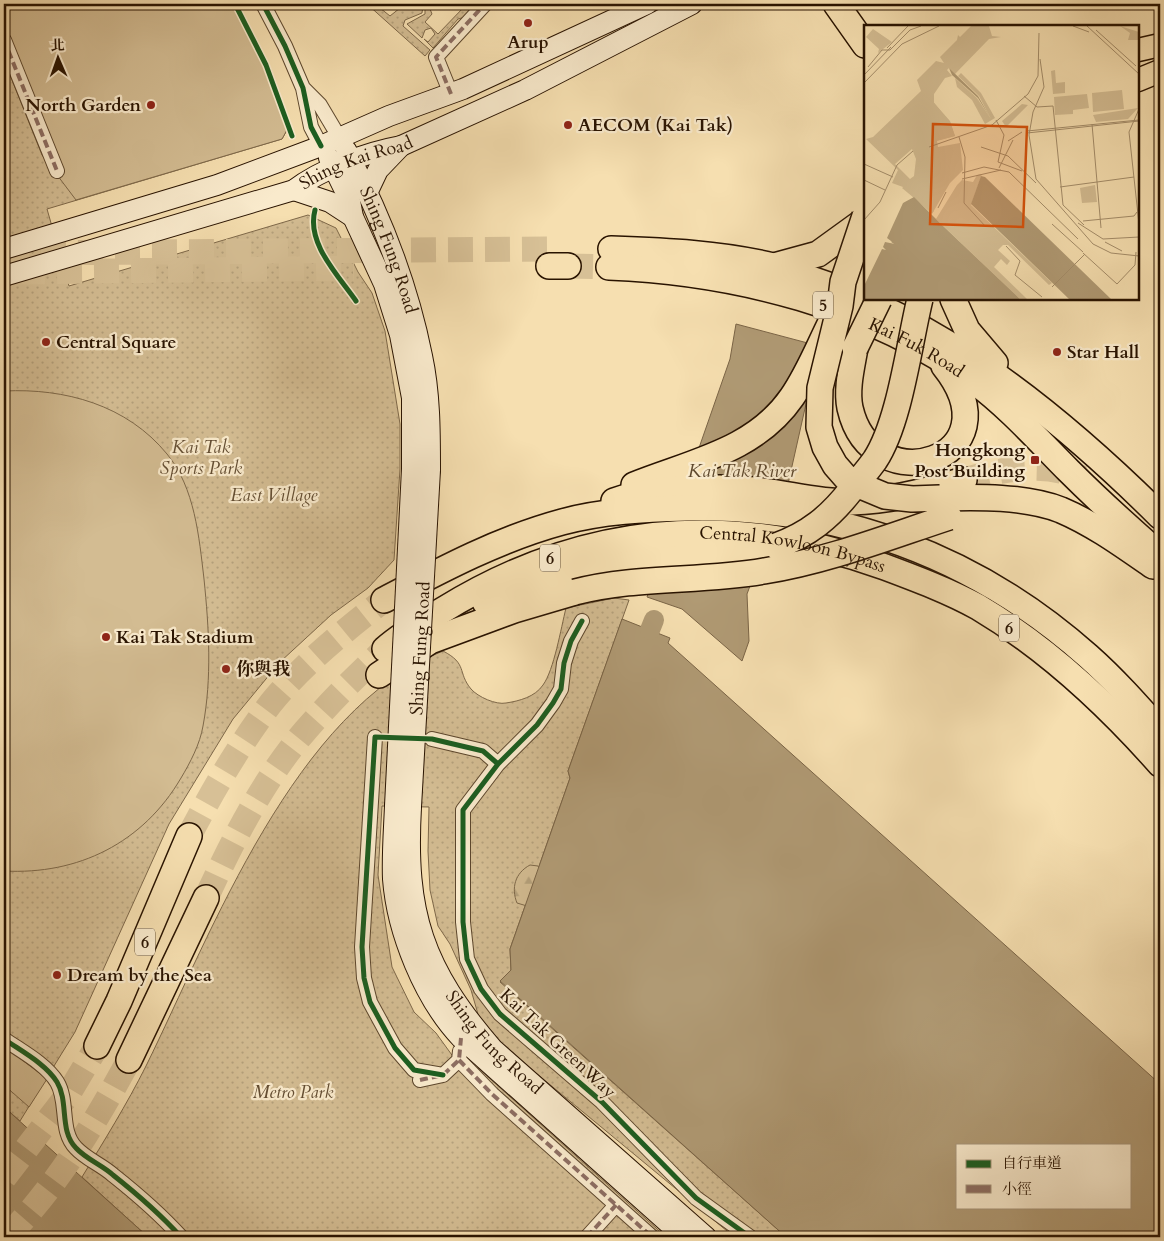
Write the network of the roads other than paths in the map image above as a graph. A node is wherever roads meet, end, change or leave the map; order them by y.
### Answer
1 (263, 4) edge
2 (485, 4) edge
3 (647, 4) edge
4 (692, 4) edge
5 (842, 5) edge
6 (872, 25) edge
7 (4, 40) edge
8 (864, 42) edge
9 (1160, 45) edge
10 (1139, 50) edge
11 (1160, 71) edge
12 (1139, 80) edge
13 (303, 88) junction
14 (451, 94) junction
15 (330, 142) junction
16 (402, 146) junction
17 (343, 165) junction
18 (57, 170) dead end
19 (294, 190) junction
20 (368, 191) junction
21 (352, 217) junction
22 (864, 219) edge
23 (864, 221) edge
24 (4, 249) edge
25 (774, 266) junction
26 (864, 270) edge
27 (4, 276) edge
28 (864, 300) edge
29 (864, 300) edge
30 (879, 300) edge
31 (905, 300) edge
32 (920, 300) edge
33 (953, 300) edge
34 (840, 306) junction
35 (938, 358) junction
36 (1030, 399) junction
37 (421, 470) junction
38 (964, 480) tunnel mouth
39 (649, 493) junction
40 (1111, 496) dead end
41 (945, 508) junction
42 (840, 510) junction
43 (1160, 516) edge
44 (563, 522) junction
45 (1160, 537) edge
46 (1160, 555) edge
47 (1160, 571) edge
48 (578, 582) junction
49 (384, 600) tunnel mouth
50 (582, 621) dead end
51 (379, 675) tunnel mouth
52 (1160, 731) edge
53 (375, 737) dead end
54 (432, 739) dead end
55 (498, 764) junction
56 (1160, 764) edge
57 (403, 806) junction
58 (189, 836) tunnel mouth
59 (206, 898) tunnel mouth
60 (4, 1038) edge
61 (461, 1038) junction
62 (97, 1046) tunnel mouth
63 (129, 1060) tunnel mouth
64 (459, 1060) junction
65 (444, 1075) junction
66 (420, 1080) dead end
67 (616, 1205) junction
68 (181, 1237) edge
69 (587, 1237) edge
70 (652, 1237) edge
71 (684, 1237) edge
72 (706, 1237) edge
73 (750, 1237) edge

1 - 13 street
2 - 14 street
3 - 14 main road, Shing Kai Road
4 - 16 main road, Shing Kai Road
5 - 6 highway
5 - 8 highway
7 - 18 street
9 - 10 main road
11 - 12 main road
13 - 15 street
13 - 15 street
14 - 15 main road, Shing Kai Road
15 - 17 main road, Shing Fung Road
15 - 24 main road, Shing Kai Road
16 - 17 main road, Shing Kai Road
16 - 20 main road
17 - 19 main road, Shing Kai Road
17 - 20 main road, Shing Fung Road
17 - 21 main road, Shing Fung Road
19 - 21 main road
19 - 27 main road, Shing Kai Road
20 - 37 main road, Shing Fung Road
21 - 37 main road, Shing Fung Road
22 - 25 highway
23 - 34 highway, bridge
25 - 28 highway, Kai Fuk Road / 5
25 - 35 highway, Kai Fuk Road / 5
26 - 34 highway
29 - 36 highway, Kai Fuk Road / 5
30 - 35 highway, bridge
31 - 42 highway, bridge
32 - 42 highway, bridge
33 - 36 highway
34 - 39 highway, bridge
34 - 41 highway, bridge
35 - 46 highway, Kai Fuk Road / 5
36 - 43 highway, Kai Fuk Road / 5
37 - 57 main road, Shing Fung Road, bridge
38 - 42 highway
39 - 42 highway
39 - 44 highway, 6
39 - 44 highway
40 - 45 highway
41 - 47 highway
41 - 48 highway, bridge
42 - 48 highway, bridge
42 - 52 highway, Central Kowloon Bypass / 6
44 - 49 highway, 6
48 - 51 highway
48 - 56 highway, Central Kowloon Bypass / 6
50 - 55 street, Kai Tak GreenWay
53 - 65 street
54 - 55 street
55 - 73 street, Kai Tak GreenWay
57 - 61 main road, Shing Fung Road
57 - 72 main road, Shing Fung Road
58 - 62 highway, 6
59 - 63 highway, 6
60 - 68 street
61 - 64 street
61 - 71 main road, Shing Fung Road
64 - 65 street
64 - 67 street
65 - 66 street
67 - 69 street
67 - 70 street

